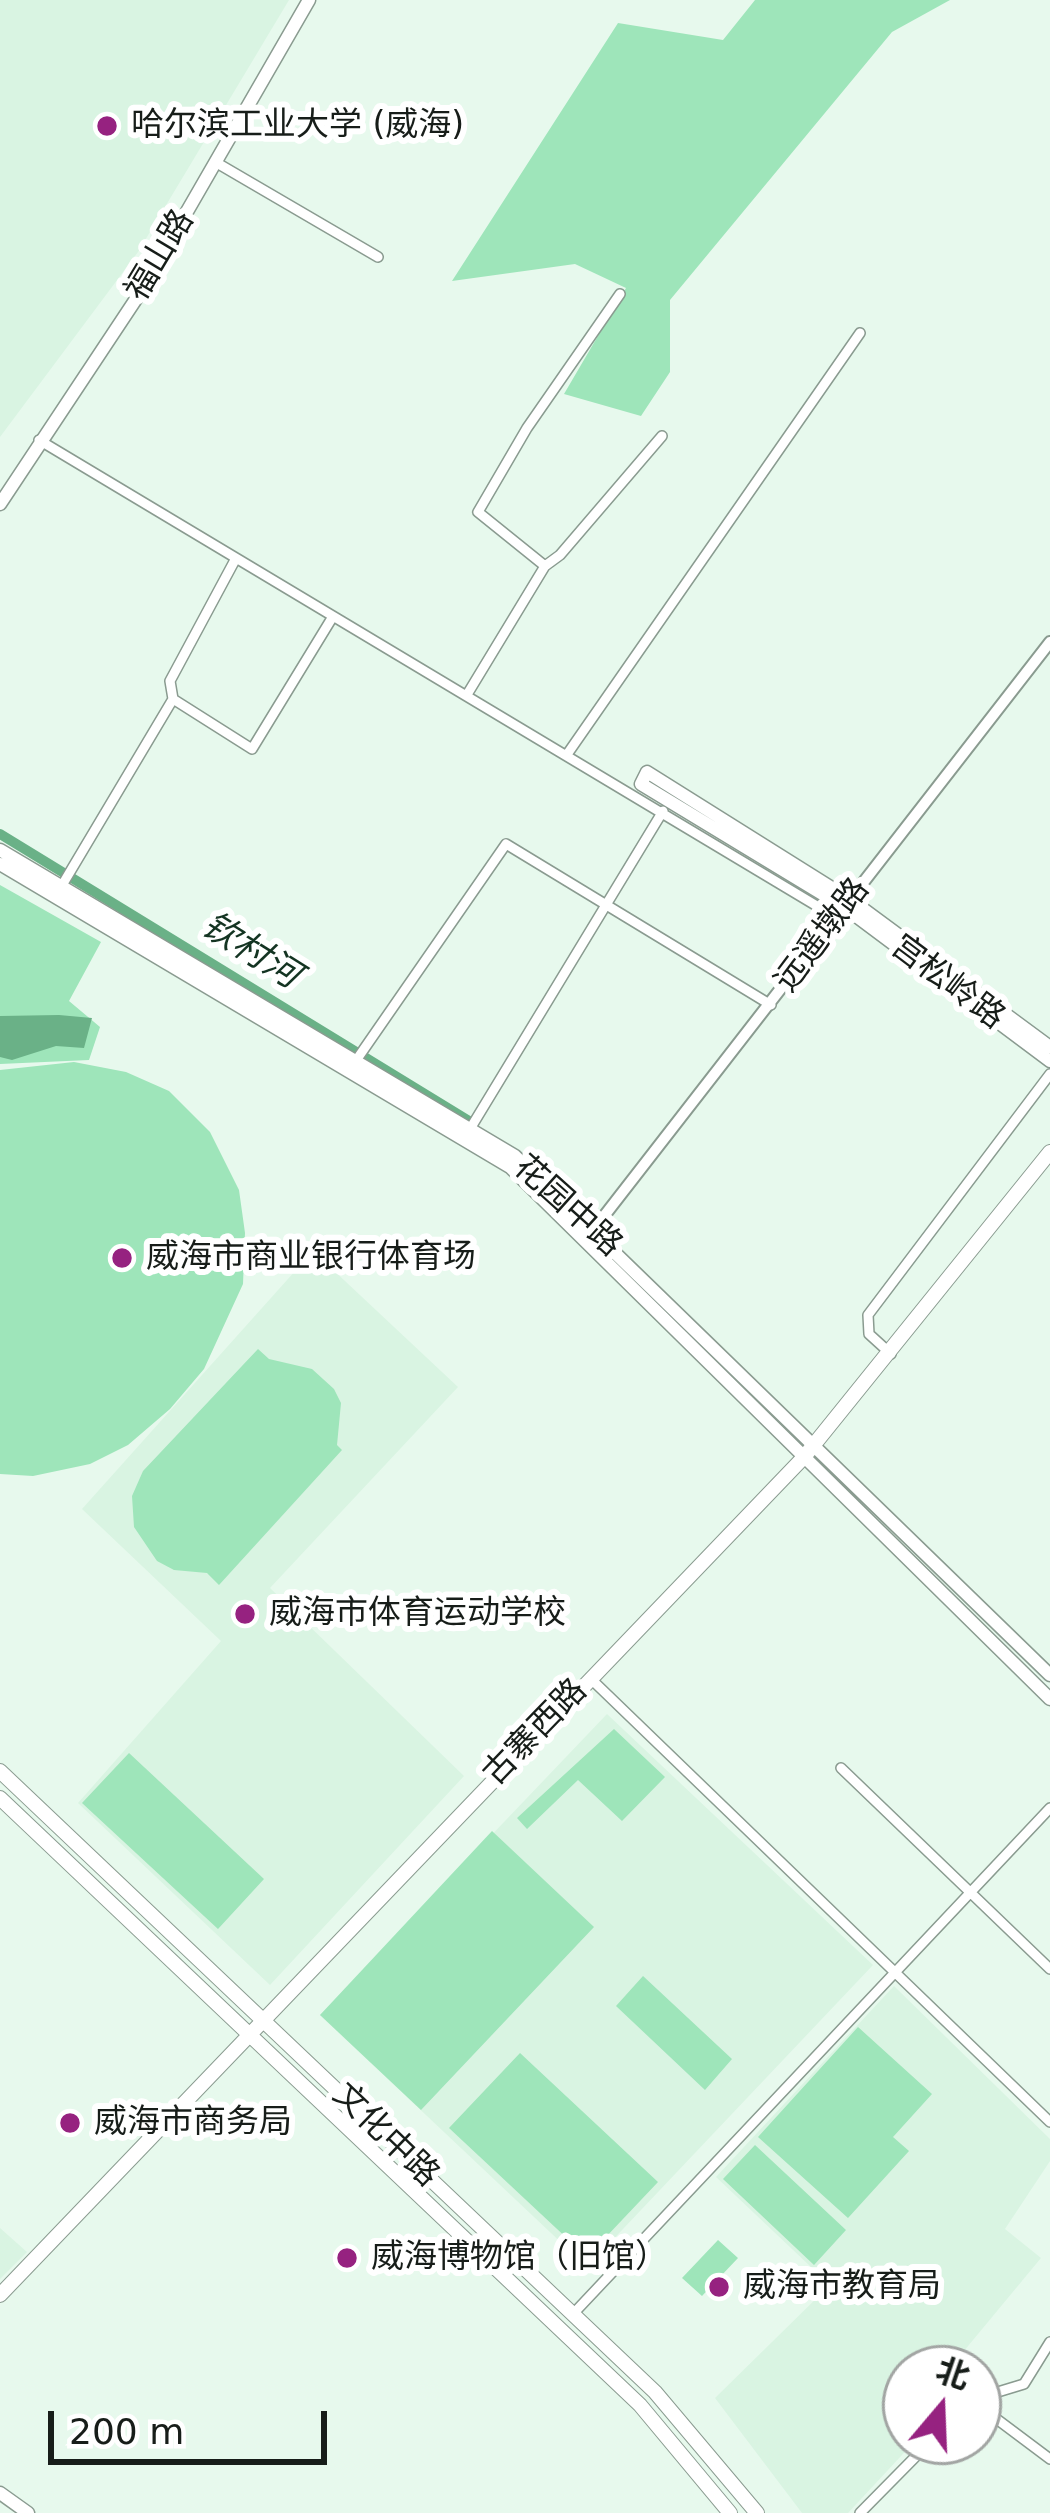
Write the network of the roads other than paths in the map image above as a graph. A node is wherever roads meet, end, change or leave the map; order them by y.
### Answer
1 (309, 0) edge
2 (217, 163) junction
3 (378, 257) dead end
4 (620, 294) dead end
5 (860, 333) dead end
6 (662, 436) dead end
7 (39, 440) junction
8 (0, 504) edge
9 (235, 560) junction
10 (545, 566) junction
11 (332, 618) junction
12 (1050, 642) edge
13 (468, 693) junction
14 (173, 699) junction
15 (568, 753) junction
16 (662, 811) junction
17 (0, 850) edge
18 (0, 864) edge
19 (63, 884) junction
20 (606, 907) junction
21 (844, 908) junction
22 (771, 1005) junction
23 (1050, 1047) edge
24 (358, 1057) junction
25 (1050, 1061) edge
26 (1050, 1074) edge
27 (470, 1130) junction
28 (1050, 1152) edge
29 (594, 1229) junction
30 (891, 1354) junction
31 (809, 1450) junction
32 (1050, 1675) edge
33 (590, 1678) junction
34 (1050, 1700) edge
35 (841, 1768) dead end
36 (0, 1771) edge
37 (0, 1798) edge
38 (1050, 1808) edge
39 (972, 1894) junction
40 (1050, 1969) edge
41 (898, 1971) junction
42 (263, 2017) junction
43 (249, 2031) junction
44 (1050, 2122) edge
45 (0, 2295) edge
46 (573, 2314) junction
47 (1050, 2342) edge
48 (1002, 2392) edge
49 (1002, 2420) edge
50 (1050, 2458) edge
51 (907, 2465) edge
52 (0, 2493) edge
53 (28, 2513) edge
54 (730, 2513) edge
55 (757, 2513) edge
56 (860, 2513) edge

1 - 2 main road, 福山路
2 - 3 street
2 - 7 main road, 福山路
4 - 10 street
5 - 15 street
6 - 10 street
7 - 8 main road, 福山路
7 - 9 street
9 - 11 street
9 - 14 street
10 - 13 street
11 - 13 street
11 - 14 street
12 - 21 street, 远遥墩路
13 - 15 street
14 - 19 street
15 - 16 street
16 - 20 street
16 - 21 street
17 - 19 main road, 花园中路
18 - 31 main road
19 - 24 main road, 花园中路
20 - 22 street
20 - 24 street
20 - 27 street
21 - 21 main road
21 - 22 street, 远遥墩路
21 - 23 main road
21 - 25 main road, 宫松岭路
22 - 29 street, 远遥墩路
24 - 27 main road, 花园中路
26 - 30 street
27 - 29 main road, 花园中路
28 - 30 main road, 古寨西路
29 - 31 main road, 花园中路
30 - 31 main road, 古寨西路
31 - 32 main road, 花园中路
31 - 33 main road, 古寨西路
31 - 34 main road
33 - 41 street
33 - 42 main road, 古寨西路
35 - 39 street
36 - 42 main road, 文化中路
37 - 43 main road, 文化中路
38 - 39 street
39 - 40 street
39 - 41 street
41 - 44 street
41 - 46 street
42 - 43 main road, 古寨西路
42 - 46 main road, 文化中路
43 - 45 main road, 古寨西路
43 - 54 main road, 文化中路
46 - 55 main road, 文化中路
47 - 48 street
49 - 50 street
51 - 56 street
52 - 53 main road

